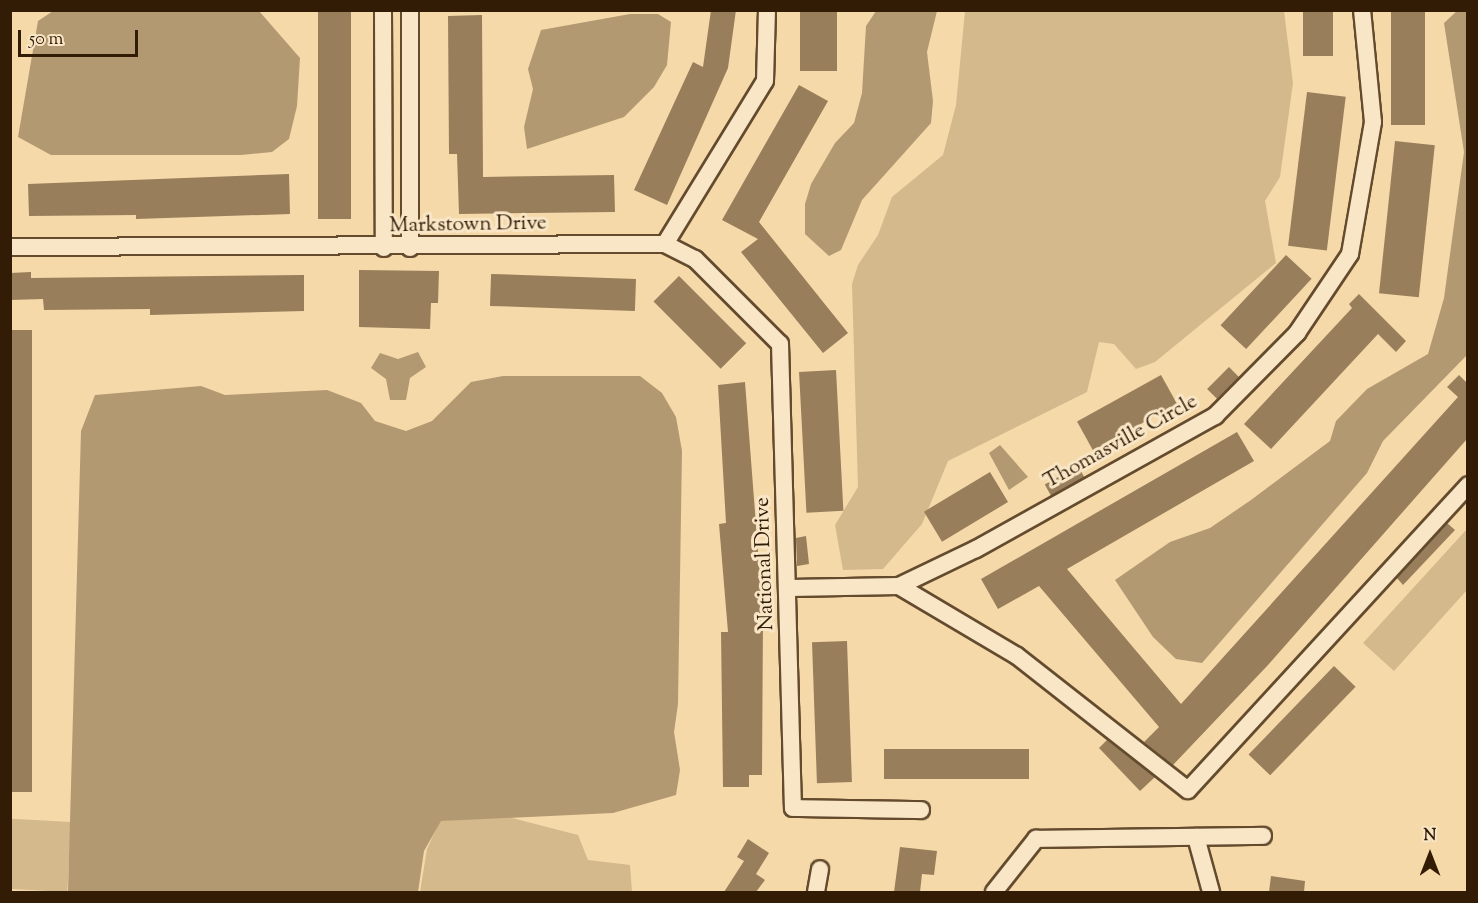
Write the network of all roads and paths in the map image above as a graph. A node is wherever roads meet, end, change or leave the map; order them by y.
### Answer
1 (383, 10) edge
2 (410, 10) edge
3 (767, 10) edge
4 (1362, 10) edge
5 (665, 244) junction
6 (10, 247) edge
7 (384, 248) junction
8 (410, 248) junction
9 (1467, 485) edge
10 (899, 586) junction
11 (790, 588) junction
12 (921, 810) dead end
13 (1263, 836) dead end
14 (1196, 837) junction
15 (820, 869) dead end
16 (816, 892) edge
17 (994, 892) edge
18 (1211, 892) edge

1 - 7 street
2 - 8 street
3 - 5 street
4 - 10 street, Thomasville Circle
5 - 8 street, Markstown Drive
5 - 11 street, National Drive
6 - 7 street, Markstown Drive
7 - 8 street, Markstown Drive
9 - 10 street
10 - 11 street, Thomasville Circle
11 - 12 street, National Drive
13 - 14 street
14 - 17 street
14 - 18 street
15 - 16 street

